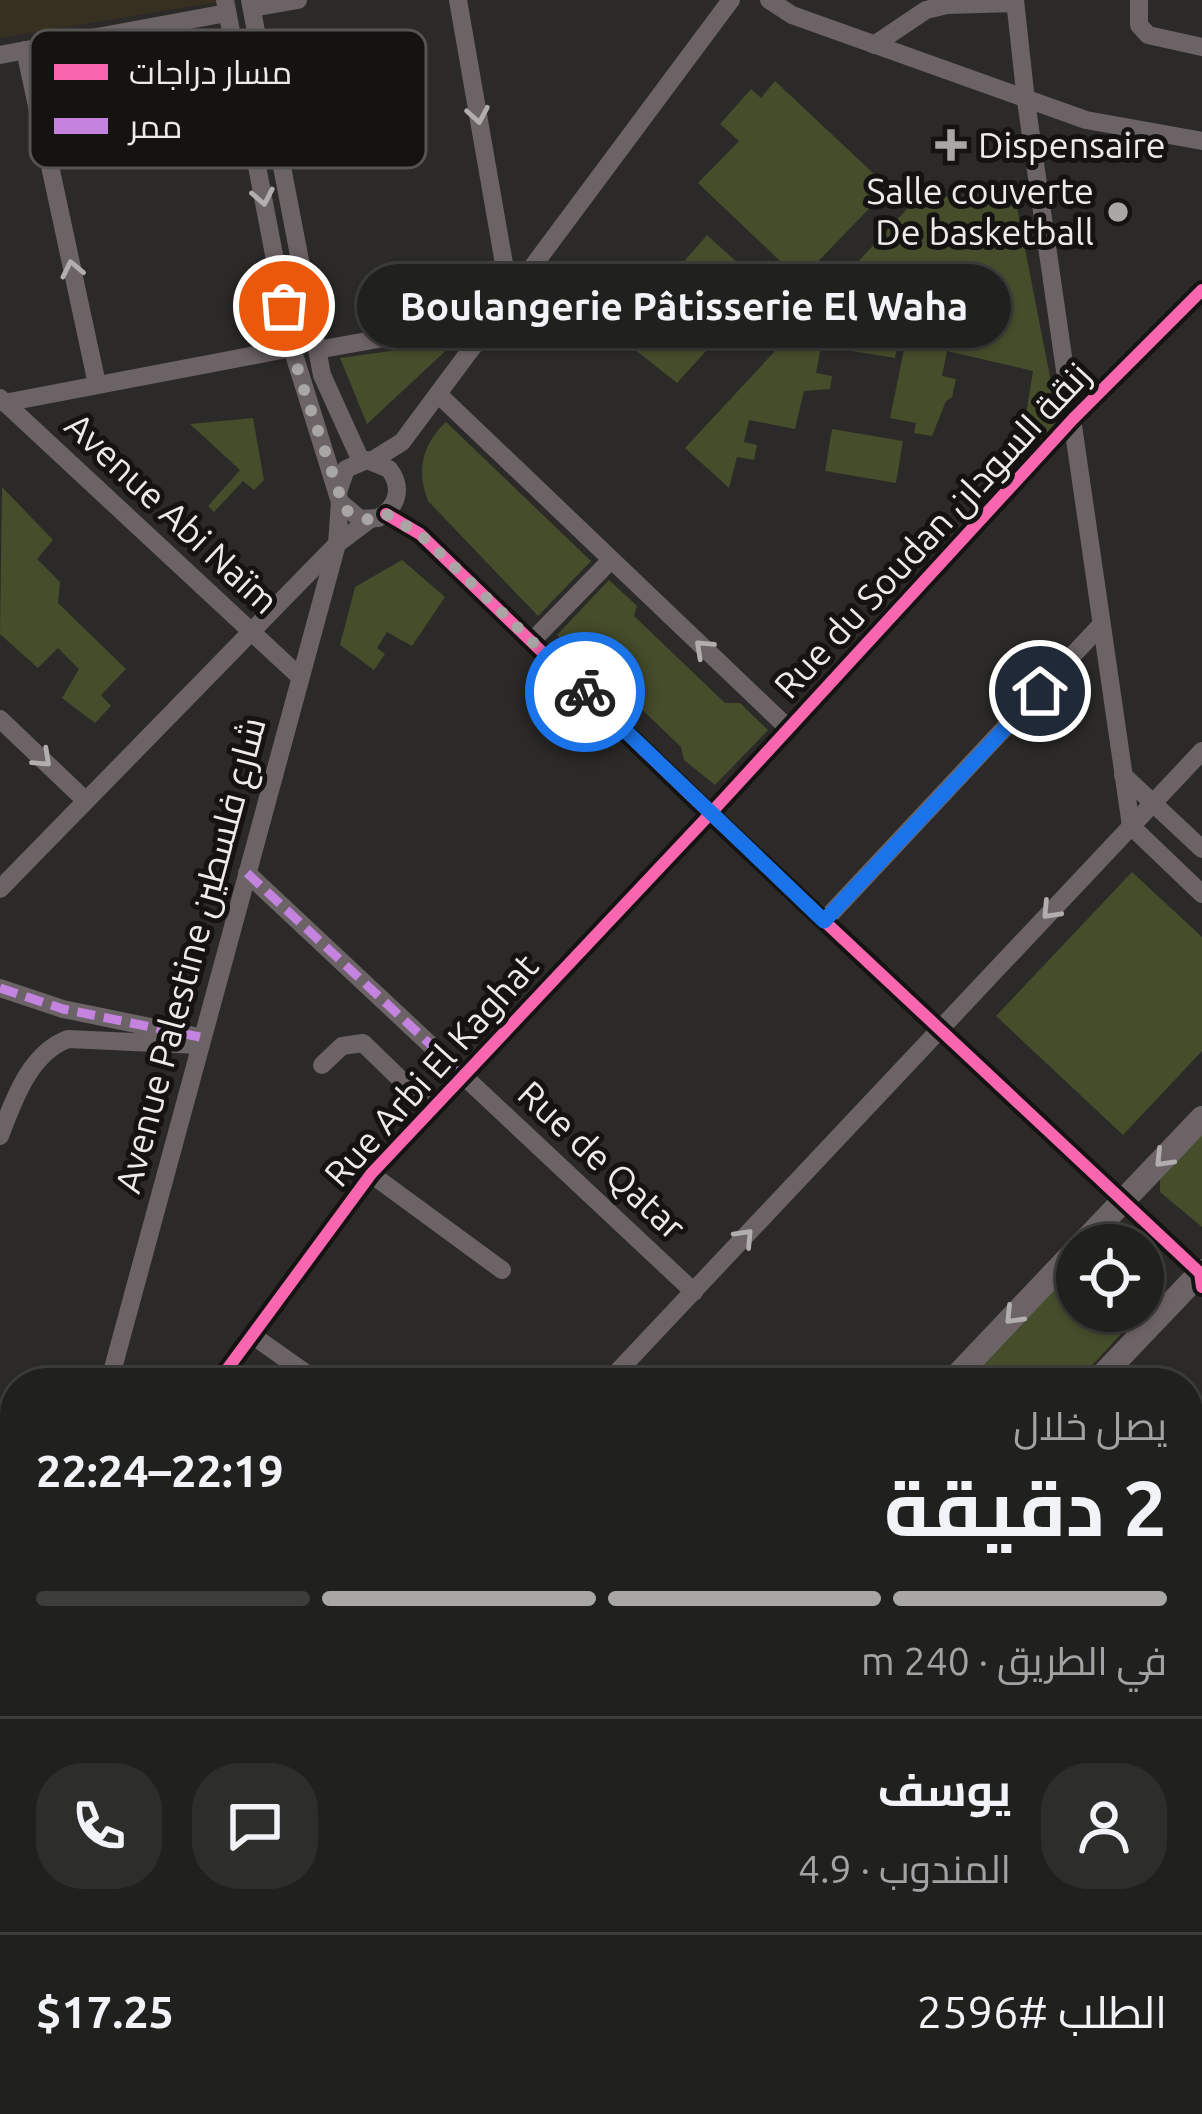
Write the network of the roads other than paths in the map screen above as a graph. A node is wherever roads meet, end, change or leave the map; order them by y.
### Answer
1 (298, 0) edge
2 (458, 0) edge
3 (731, 0) edge
4 (769, 0) edge
5 (1139, 0) edge
6 (1015, 2) edge
7 (251, 4) edge
8 (226, 7) edge
9 (119, 30) edge
10 (874, 45) junction
11 (1202, 47) edge
12 (30, 49) edge
13 (26, 50) junction
14 (0, 55) edge
15 (30, 69) edge
16 (1026, 101) junction
17 (1202, 141) edge
18 (51, 168) edge
19 (257, 168) edge
20 (282, 168) edge
21 (1202, 291) edge
22 (510, 298) junction
23 (495, 318) junction
24 (292, 348) junction
25 (317, 350) junction
26 (97, 384) junction
27 (438, 394) junction
28 (2, 400) edge
29 (1073, 419) junction
30 (402, 442) junction
31 (367, 460) junction
32 (396, 485) junction
33 (339, 497) junction
34 (378, 517) junction
35 (420, 534) junction
36 (337, 544) junction
37 (610, 561) junction
38 (1101, 625) junction
39 (251, 632) junction
40 (532, 641) junction
41 (299, 676) junction
42 (0, 719) edge
43 (788, 728) junction
44 (1202, 751) edge
45 (1123, 776) junction
46 (86, 800) junction
47 (1152, 802) junction
48 (710, 814) junction
49 (1131, 826) junction
50 (1202, 849) edge
51 (247, 873) junction
52 (0, 889) edge
53 (1202, 894) edge
54 (824, 921) junction
55 (549, 950) dead end
56 (561, 968) junction
57 (0, 988) edge
58 (938, 1029) junction
59 (199, 1041) junction
60 (322, 1066) dead end
61 (464, 1076) junction
62 (432, 1110) junction
63 (1202, 1118) edge
64 (0, 1136) edge
65 (371, 1174) junction
66 (1123, 1201) junction
67 (1101, 1224) edge
68 (502, 1270) dead end
69 (1056, 1271) edge
70 (1201, 1277) edge
71 (694, 1292) junction
72 (252, 1335) junction
73 (114, 1368) edge
74 (228, 1368) edge
75 (299, 1368) edge
76 (628, 1368) edge
77 (964, 1368) edge
78 (1110, 1368) edge

1 - 7 street
2 -> 22 street
3 - 22 street
4 - 10 street
5 - 11 street
6 - 10 street
6 - 16 street
8 - 9 street
10 - 16 street
12 - 13 street
13 - 14 street
15 -> 13 street
16 - 17 street
16 - 29 street
26 -> 18 street
19 -> 24 street
20 - 25 street
21 - 29 street, Rue du Soudan زنقة السودان
22 - 23 street
23 - 25 street
23 - 27 street
24 - 26 street
24 - 33 street
25 - 31 street
26 - 28 street
27 - 30 street
27 - 37 street
28 - 39 street, Avenue Abi Naïm
29 - 38 street
29 - 43 street, Rue du Soudan زنقة السودان
30 - 31 street
30 - 32 street
31 - 32 street
31 - 33 street
32 - 34 street
32 - 35 street
33 - 34 street
33 - 36 street, Avenue Palestine شارع فلسطين
34 - 35 street
34 - 36 street
35 - 40 street
36 - 39 street
36 - 41 street, Avenue Palestine شارع فلسطين
37 - 40 street
43 -> 37 street
38 - 45 street
38 - 54 street
39 - 41 street, Avenue Abi Naïm
39 - 46 street
40 - 48 street
41 - 51 street, Avenue Palestine شارع فلسطين
42 -> 46 street
43 - 48 street, Rue du Soudan زنقة السودان
44 - 47 street
45 - 47 street
45 - 49 street
46 - 52 street
47 - 49 street
47 - 50 street
48 - 54 street
48 - 56 street, Rue Arbi El Kaghat
49 - 53 street
49 -> 58 street
51 - 59 street, Avenue Palestine شارع فلسطين
51 - 61 street, Rue de Qatar
54 - 58 street
55 - 56 street
56 - 61 street, Rue Arbi El Kaghat
57 - 59 street
58 - 66 street
71 -> 58 street
59 - 64 street
59 - 73 street, Avenue Palestine شارع فلسطين
60 - 62 street
61 - 62 street, Rue Arbi El Kaghat
61 - 71 street, Rue de Qatar
62 - 65 street, Rue Arbi El Kaghat
63 -> 66 main road
65 - 68 street
65 - 72 street, Rue Arbi El Kaghat
66 - 67 main road
66 - 70 street
69 -> 77 main road
70 - 78 main road
71 - 76 street
72 - 74 street, Rue Arbi El Kaghat
72 - 75 street

